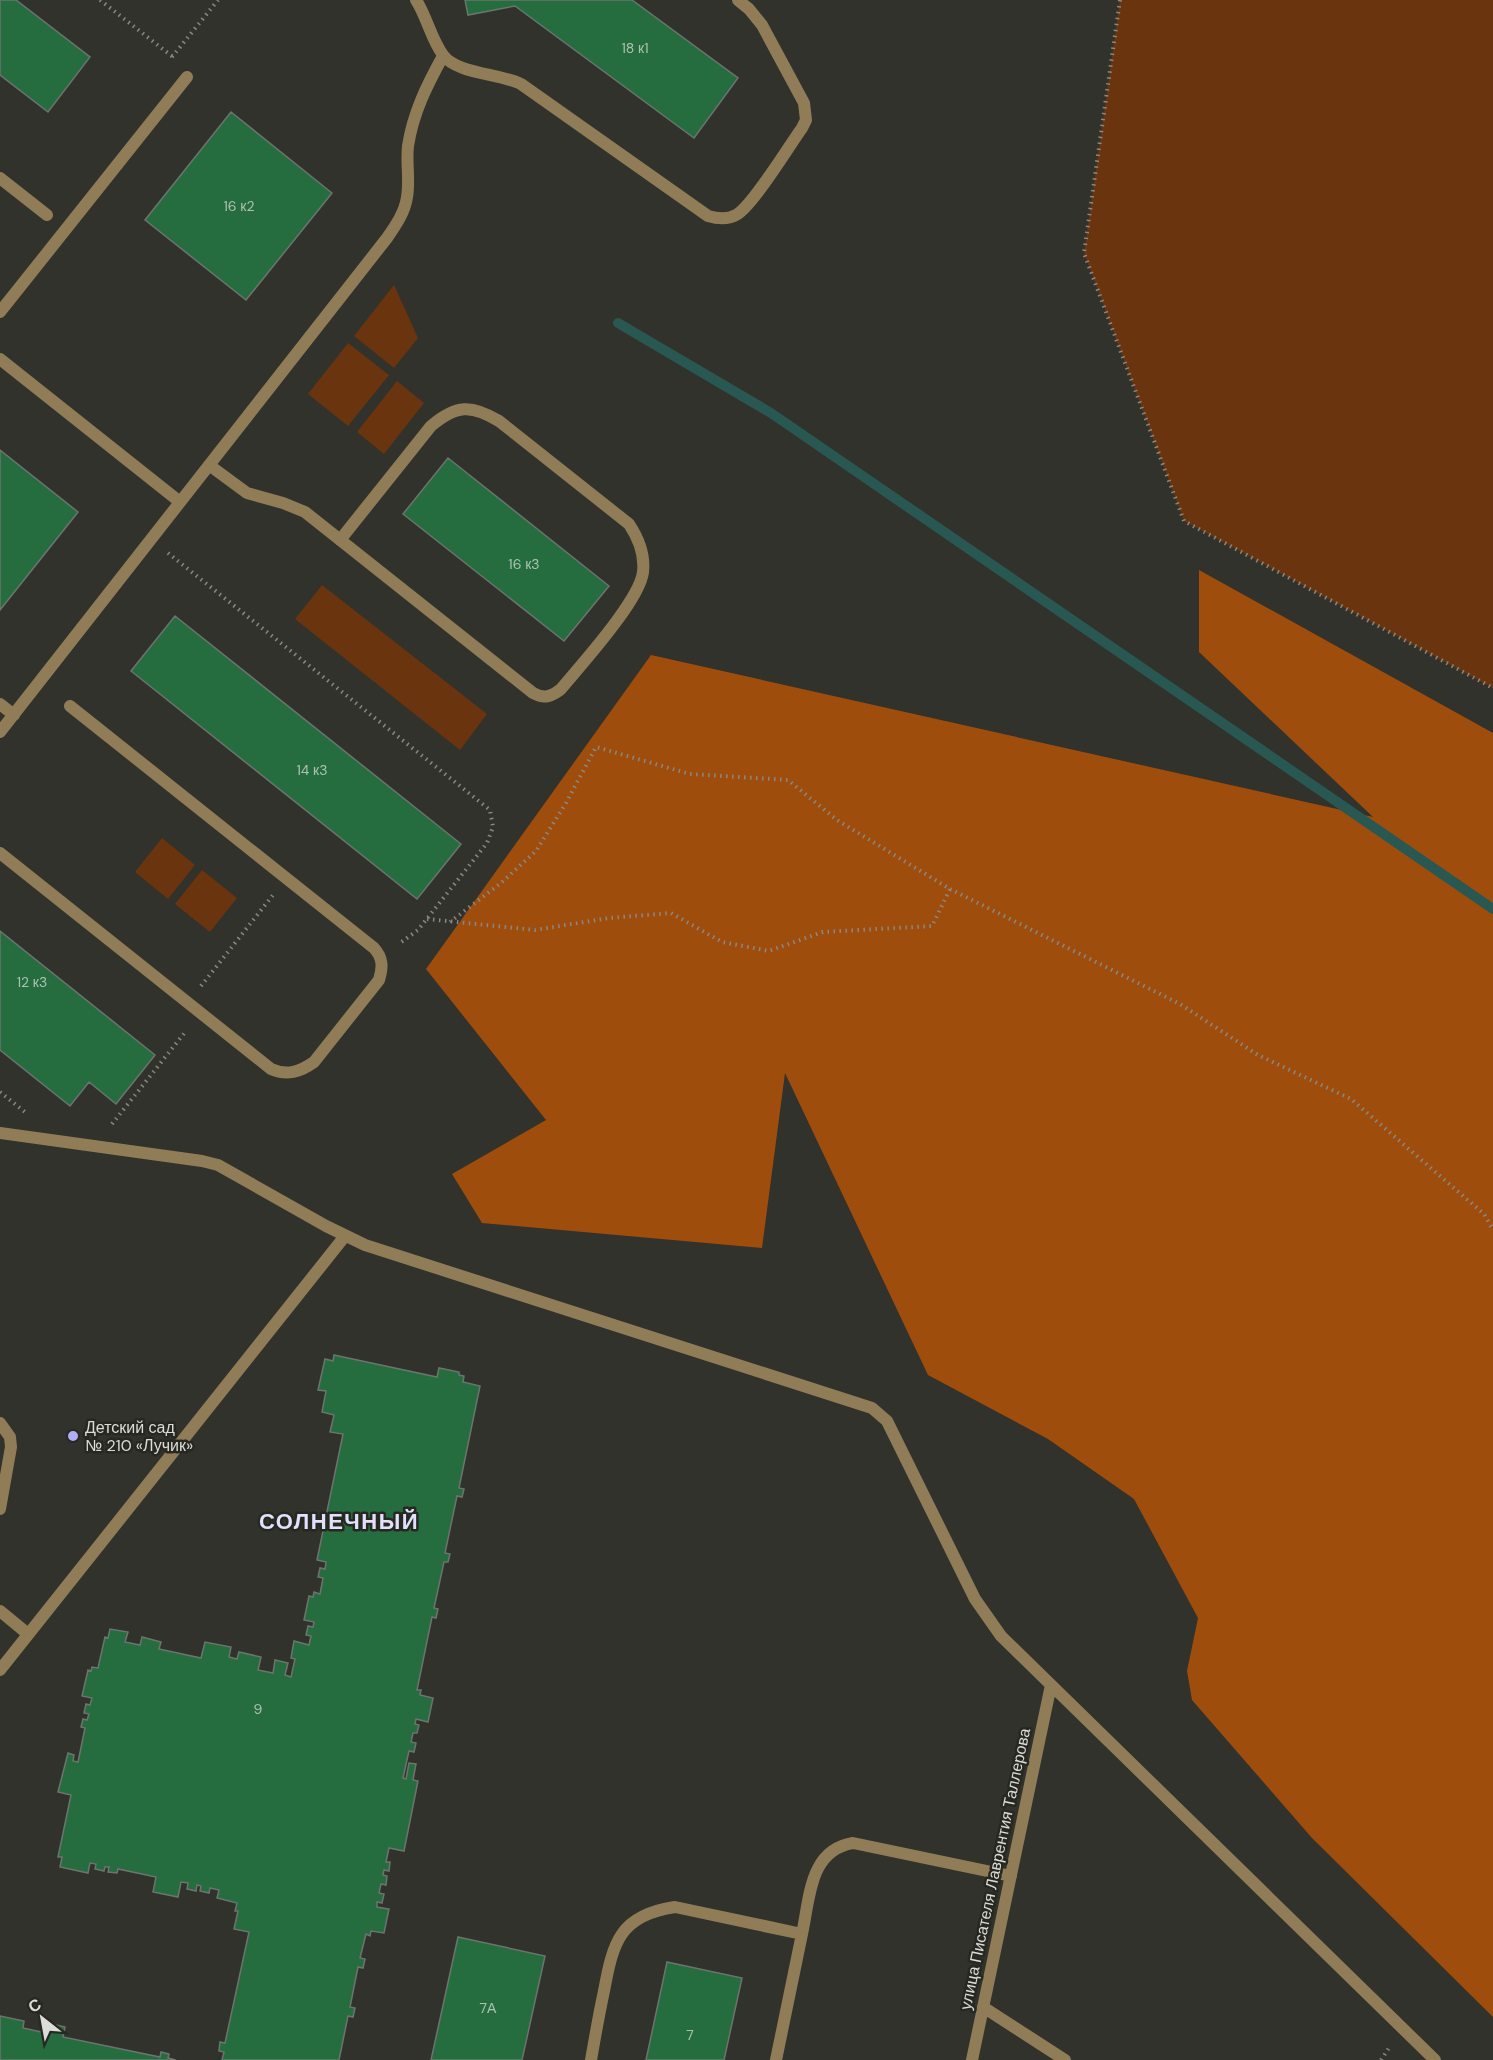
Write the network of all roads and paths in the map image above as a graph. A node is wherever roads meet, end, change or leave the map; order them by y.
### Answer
1 (100, 0) edge
2 (416, 0) edge
3 (738, 0) edge
4 (1120, 0) edge
5 (443, 56) junction
6 (173, 57) dead end
7 (187, 77) dead end
8 (0, 178) edge
9 (47, 214) dead end
10 (0, 312) edge
11 (0, 359) edge
12 (209, 465) junction
13 (180, 502) junction
14 (151, 540) junction
15 (340, 540) junction
16 (1493, 688) edge
17 (0, 704) edge
18 (70, 706) dead end
19 (14, 715) junction
20 (0, 732) edge
21 (0, 853) edge
22 (287, 878) junction
23 (950, 889) junction
24 (427, 919) junction
25 (450, 922) junction
26 (379, 953) junction
27 (188, 1003) junction
28 (201, 1013) junction
29 (0, 1132) edge
30 (95, 1146) junction
31 (1493, 1230) edge
32 (345, 1236) junction
33 (0, 1423) edge
34 (0, 1509) edge
35 (0, 1611) edge
36 (28, 1634) junction
37 (0, 1670) edge
38 (1051, 1685) junction
39 (1011, 1876) junction
40 (802, 1934) junction
41 (983, 2007) junction
42 (591, 2060) edge
43 (776, 2060) edge
44 (972, 2060) edge
45 (1065, 2060) edge
46 (1435, 2060) edge

1 - 6 path
2 - 5 lane
3 - 5 lane
4 - 16 path
5 - 12 lane
7 - 10 lane
8 - 9 lane
11 - 13 lane
12 - 13 lane
12 - 15 lane
13 - 14 lane
14 - 19 lane
14 - 24 path
15 - 15 lane
17 - 19 lane
18 - 22 lane
19 - 20 lane
21 - 27 lane
22 - 26 lane
22 - 27 path
23 - 25 path
23 - 25 path
23 - 31 path
24 - 25 path
24 - 26 path
26 - 28 lane
27 - 28 lane
28 - 30 path
29 - 30 lane
30 - 32 lane
32 - 36 lane
32 - 38 lane
33 - 34 lane
35 - 36 lane
36 - 37 lane
38 - 39 lane, улица Писателя Лаврентия Таллерова
38 - 46 lane
39 - 40 lane
39 - 41 lane, улица Писателя Лаврентия Таллерова
40 - 42 lane
40 - 43 lane
41 - 44 lane, улица Писателя Лаврентия Таллерова
41 - 45 lane

